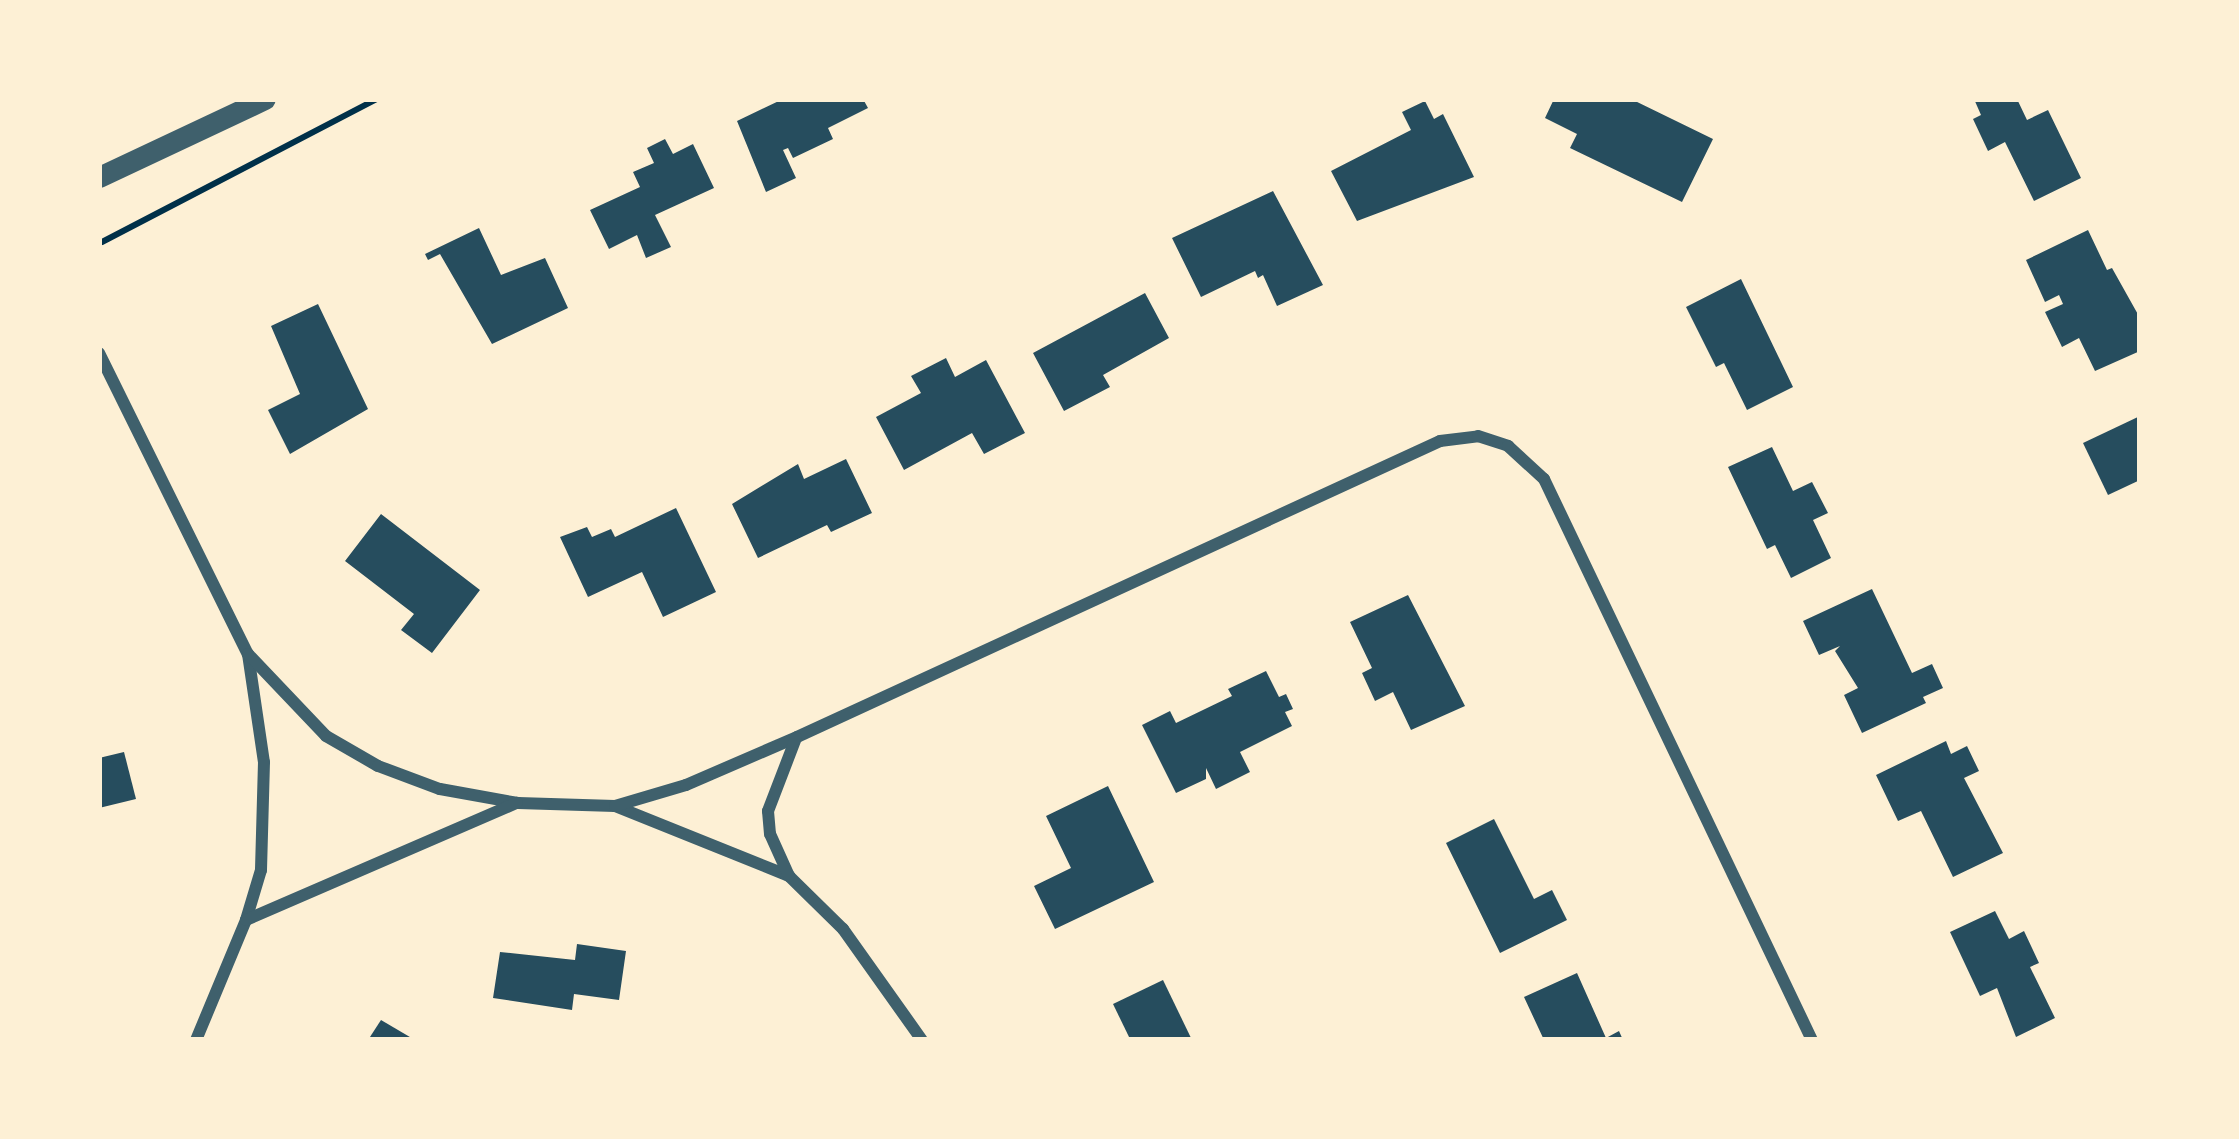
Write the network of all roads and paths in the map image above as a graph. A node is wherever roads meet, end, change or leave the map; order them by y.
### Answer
1 (265, 99) edge
2 (377, 99) edge
3 (99, 177) edge
4 (102, 242) dead end
5 (99, 353) edge
6 (248, 654) junction
7 (797, 737) junction
8 (518, 803) junction
9 (615, 806) junction
10 (789, 876) junction
11 (246, 920) junction
12 (196, 1040) edge
13 (922, 1040) edge
14 (1812, 1040) edge

1 - 3 street
2 - 4 path
5 - 6 street
6 - 8 street
6 - 11 street
7 - 9 street
7 - 10 street
7 - 14 street
8 - 9 street
8 - 11 street
9 - 10 street
10 - 13 street
11 - 12 street

